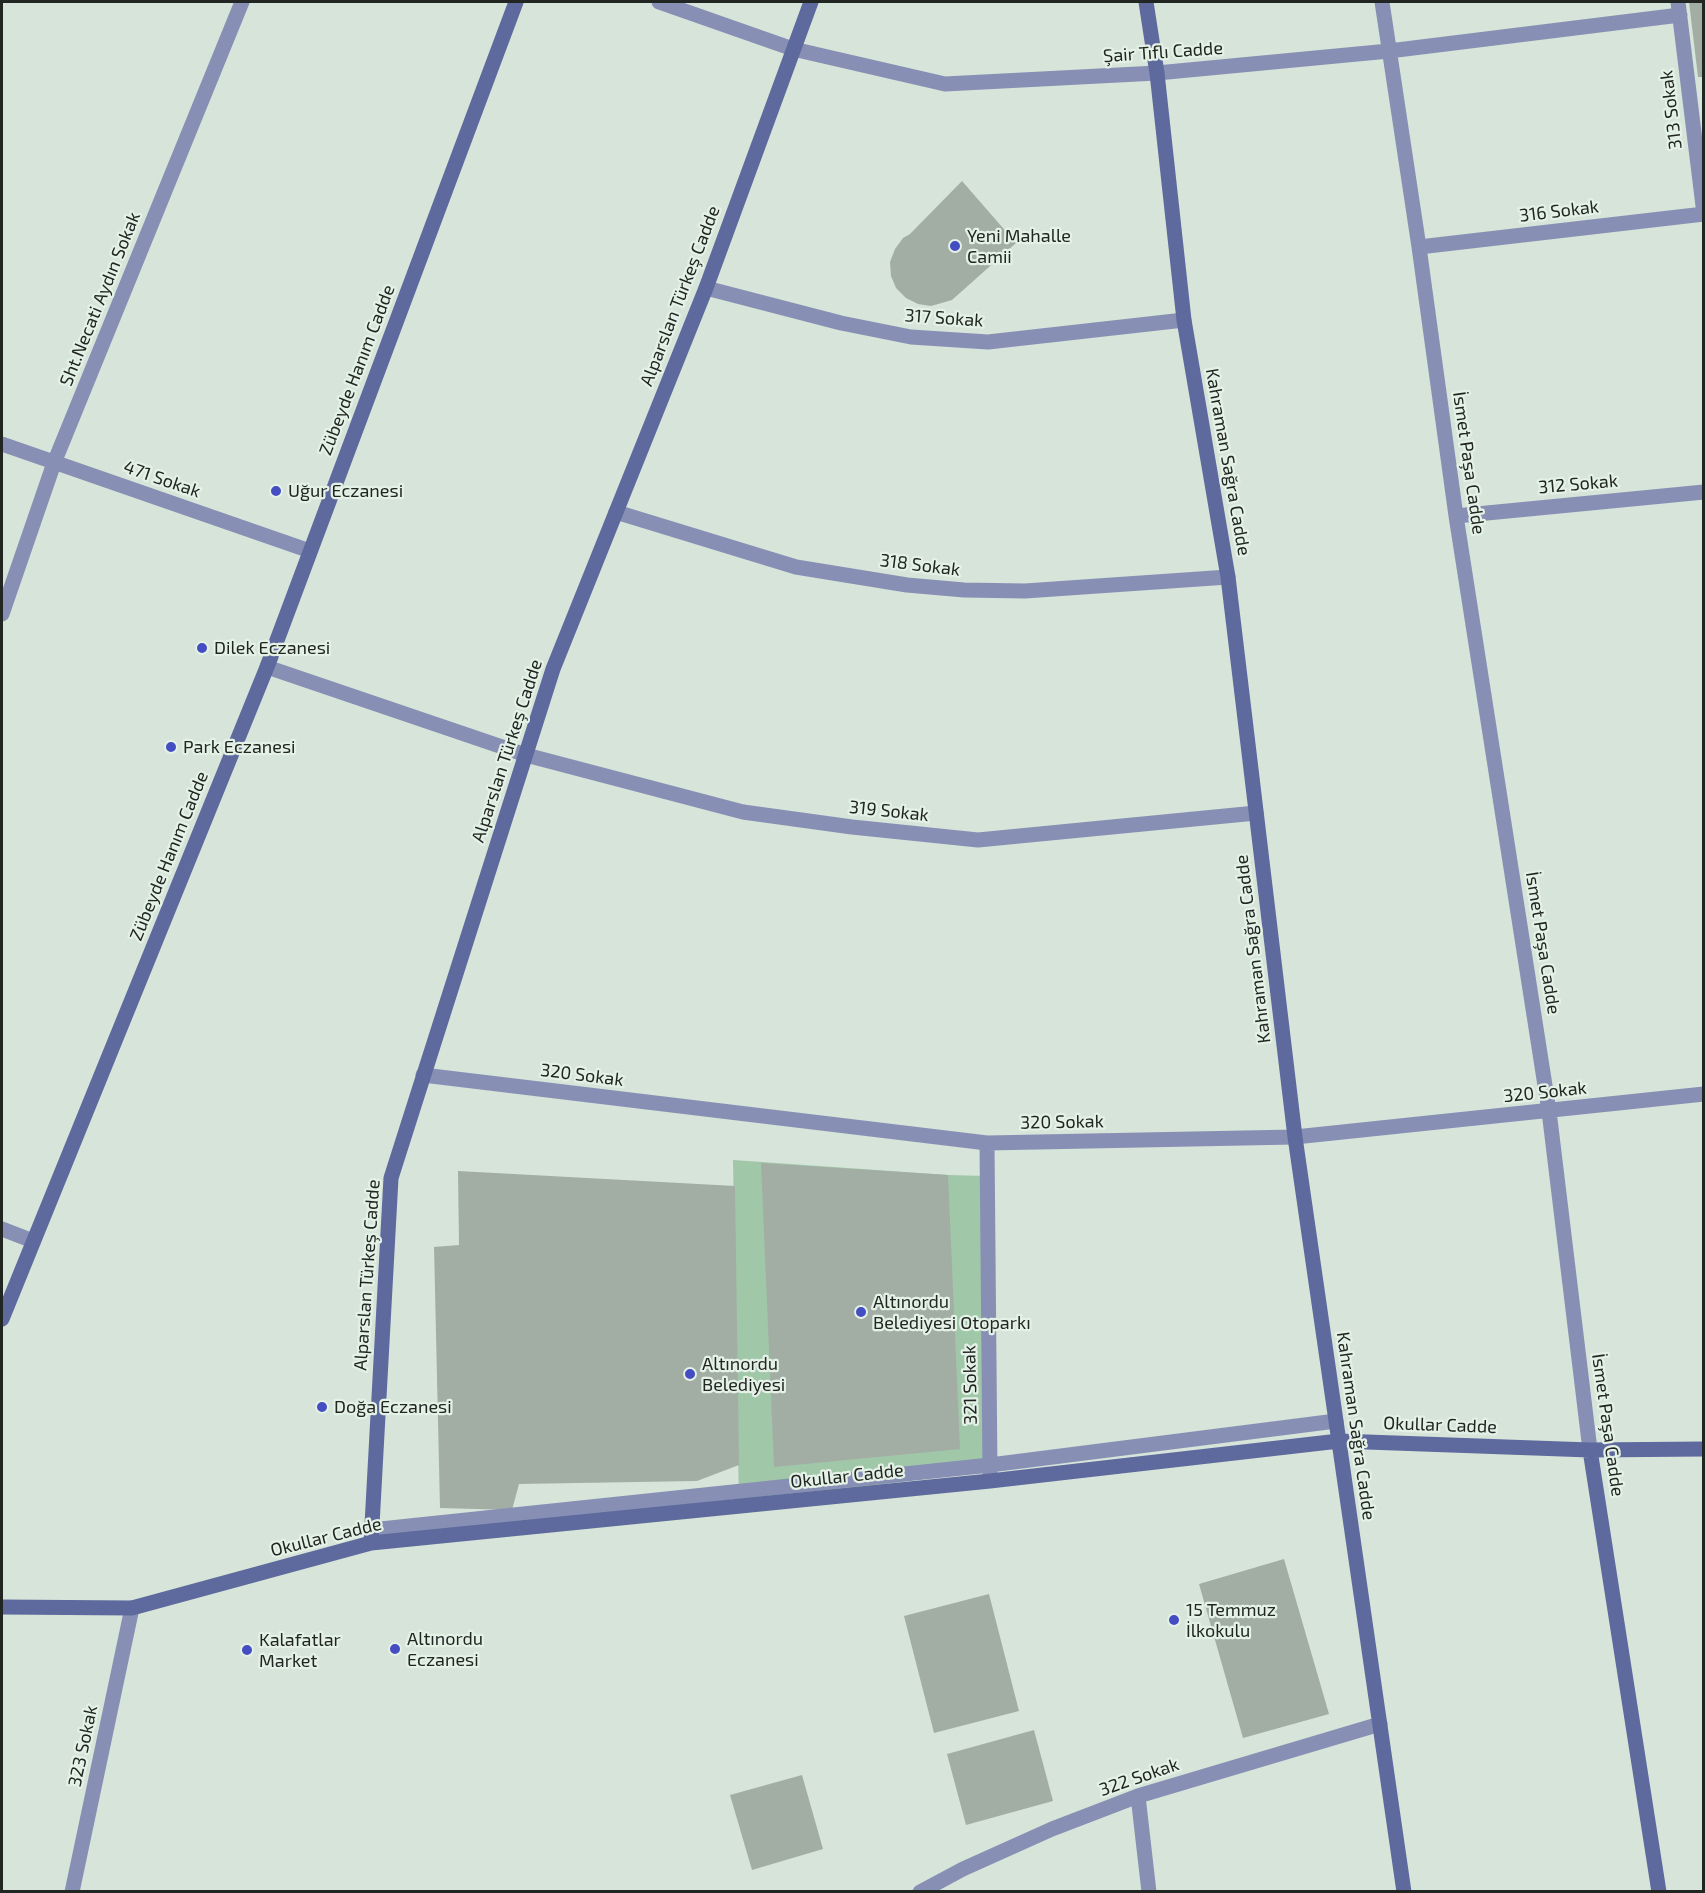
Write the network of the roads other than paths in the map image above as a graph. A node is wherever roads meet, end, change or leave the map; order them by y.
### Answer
1 (242, 2) edge
2 (516, 2) edge
3 (659, 2) edge
4 (811, 2) edge
5 (1146, 2) edge
6 (1382, 2) edge
7 (1679, 8) edge
8 (793, 49) junction
9 (1389, 51) junction
10 (1157, 74) junction
11 (1704, 214) edge
12 (1419, 247) junction
13 (706, 288) junction
14 (1184, 320) junction
15 (2, 444) edge
16 (54, 463) junction
17 (1704, 492) edge
18 (616, 512) junction
19 (1456, 516) junction
20 (310, 551) junction
21 (1228, 577) junction
22 (2, 614) edge
23 (267, 668) junction
24 (526, 755) junction
25 (1256, 813) junction
26 (423, 1075) junction
27 (1704, 1094) edge
28 (1550, 1111) junction
29 (1295, 1137) junction
30 (987, 1143) junction
31 (2, 1229) edge
32 (33, 1241) junction
33 (2, 1319) edge
34 (1335, 1421) junction
35 (1339, 1441) junction
36 (1704, 1449) edge
37 (1590, 1450) junction
38 (990, 1465) junction
39 (990, 1481) junction
40 (371, 1537) junction
41 (2, 1606) edge
42 (132, 1608) junction
43 (1380, 1724) junction
44 (1138, 1796) junction
45 (72, 1892) edge
46 (920, 1892) edge
47 (1149, 1892) edge
48 (1404, 1892) edge
49 (1659, 1892) edge

1 - 16 street, Sht.Necati Aydın Sokak
2 - 20 street, Zübeyde Hanım Cadde
3 - 8 street, Şair Tıflı Cadde
4 - 8 street, Alparslan Türkeş Cadde
5 - 10 street, Kahraman Sağra Cadde
6 - 9 street, İsmet Paşa Cadde
7 - 9 street, Şair Tıflı Cadde
7 - 11 street, 313 Sokak
8 - 10 street, Şair Tıflı Cadde
8 - 13 street, Alparslan Türkeş Cadde
9 - 10 street, Şair Tıflı Cadde
9 - 12 street, İsmet Paşa Cadde
10 - 14 street, Kahraman Sağra Cadde
11 - 12 street, 316 Sokak
12 - 19 street, İsmet Paşa Cadde
13 - 14 street, 317 Sokak
13 - 18 street, Alparslan Türkeş Cadde
14 - 21 street, Kahraman Sağra Cadde
15 - 16 street, 471 Sokak
16 - 20 street, 471 Sokak
16 - 22 street, Sht.Necati Aydın Sokak
17 - 19 street, 312 Sokak
18 - 21 street, 318 Sokak
18 - 24 street, Alparslan Türkeş Cadde
19 - 28 street, İsmet Paşa Cadde
20 - 23 street, Zübeyde Hanım Cadde
21 - 25 street, Kahraman Sağra Cadde
23 - 24 street, 319 Sokak
23 - 32 street, Zübeyde Hanım Cadde
24 - 25 street, 319 Sokak
24 - 26 street, Alparslan Türkeş Cadde
25 - 29 street, Kahraman Sağra Cadde
26 - 30 street, 320 Sokak
26 - 40 street, Alparslan Türkeş Cadde
27 - 28 street, 320 Sokak
28 - 29 street, 320 Sokak
28 - 37 street, İsmet Paşa Cadde
29 - 30 street, 320 Sokak
29 - 34 street, Kahraman Sağra Cadde
30 - 38 street, 321 Sokak
31 - 32 street
32 - 33 street, Zübeyde Hanım Cadde
34 - 35 street, Kahraman Sağra Cadde
34 - 38 street
35 - 37 street, Okullar Cadde
35 - 39 street, Okullar Cadde
35 - 43 street, Kahraman Sağra Cadde
36 - 37 street, Okullar Cadde
37 - 49 street, İsmet Paşa Cadde
38 - 39 street, 321 Sokak
38 - 40 street
39 - 40 street, Okullar Cadde
40 - 42 street, Okullar Cadde
41 - 42 street, Okullar Cadde
42 - 45 street, 323 Sokak
43 - 44 street, 322 Sokak
43 - 48 street, Kahraman Sağra Cadde
44 - 46 street, 322 Sokak
44 - 47 street

